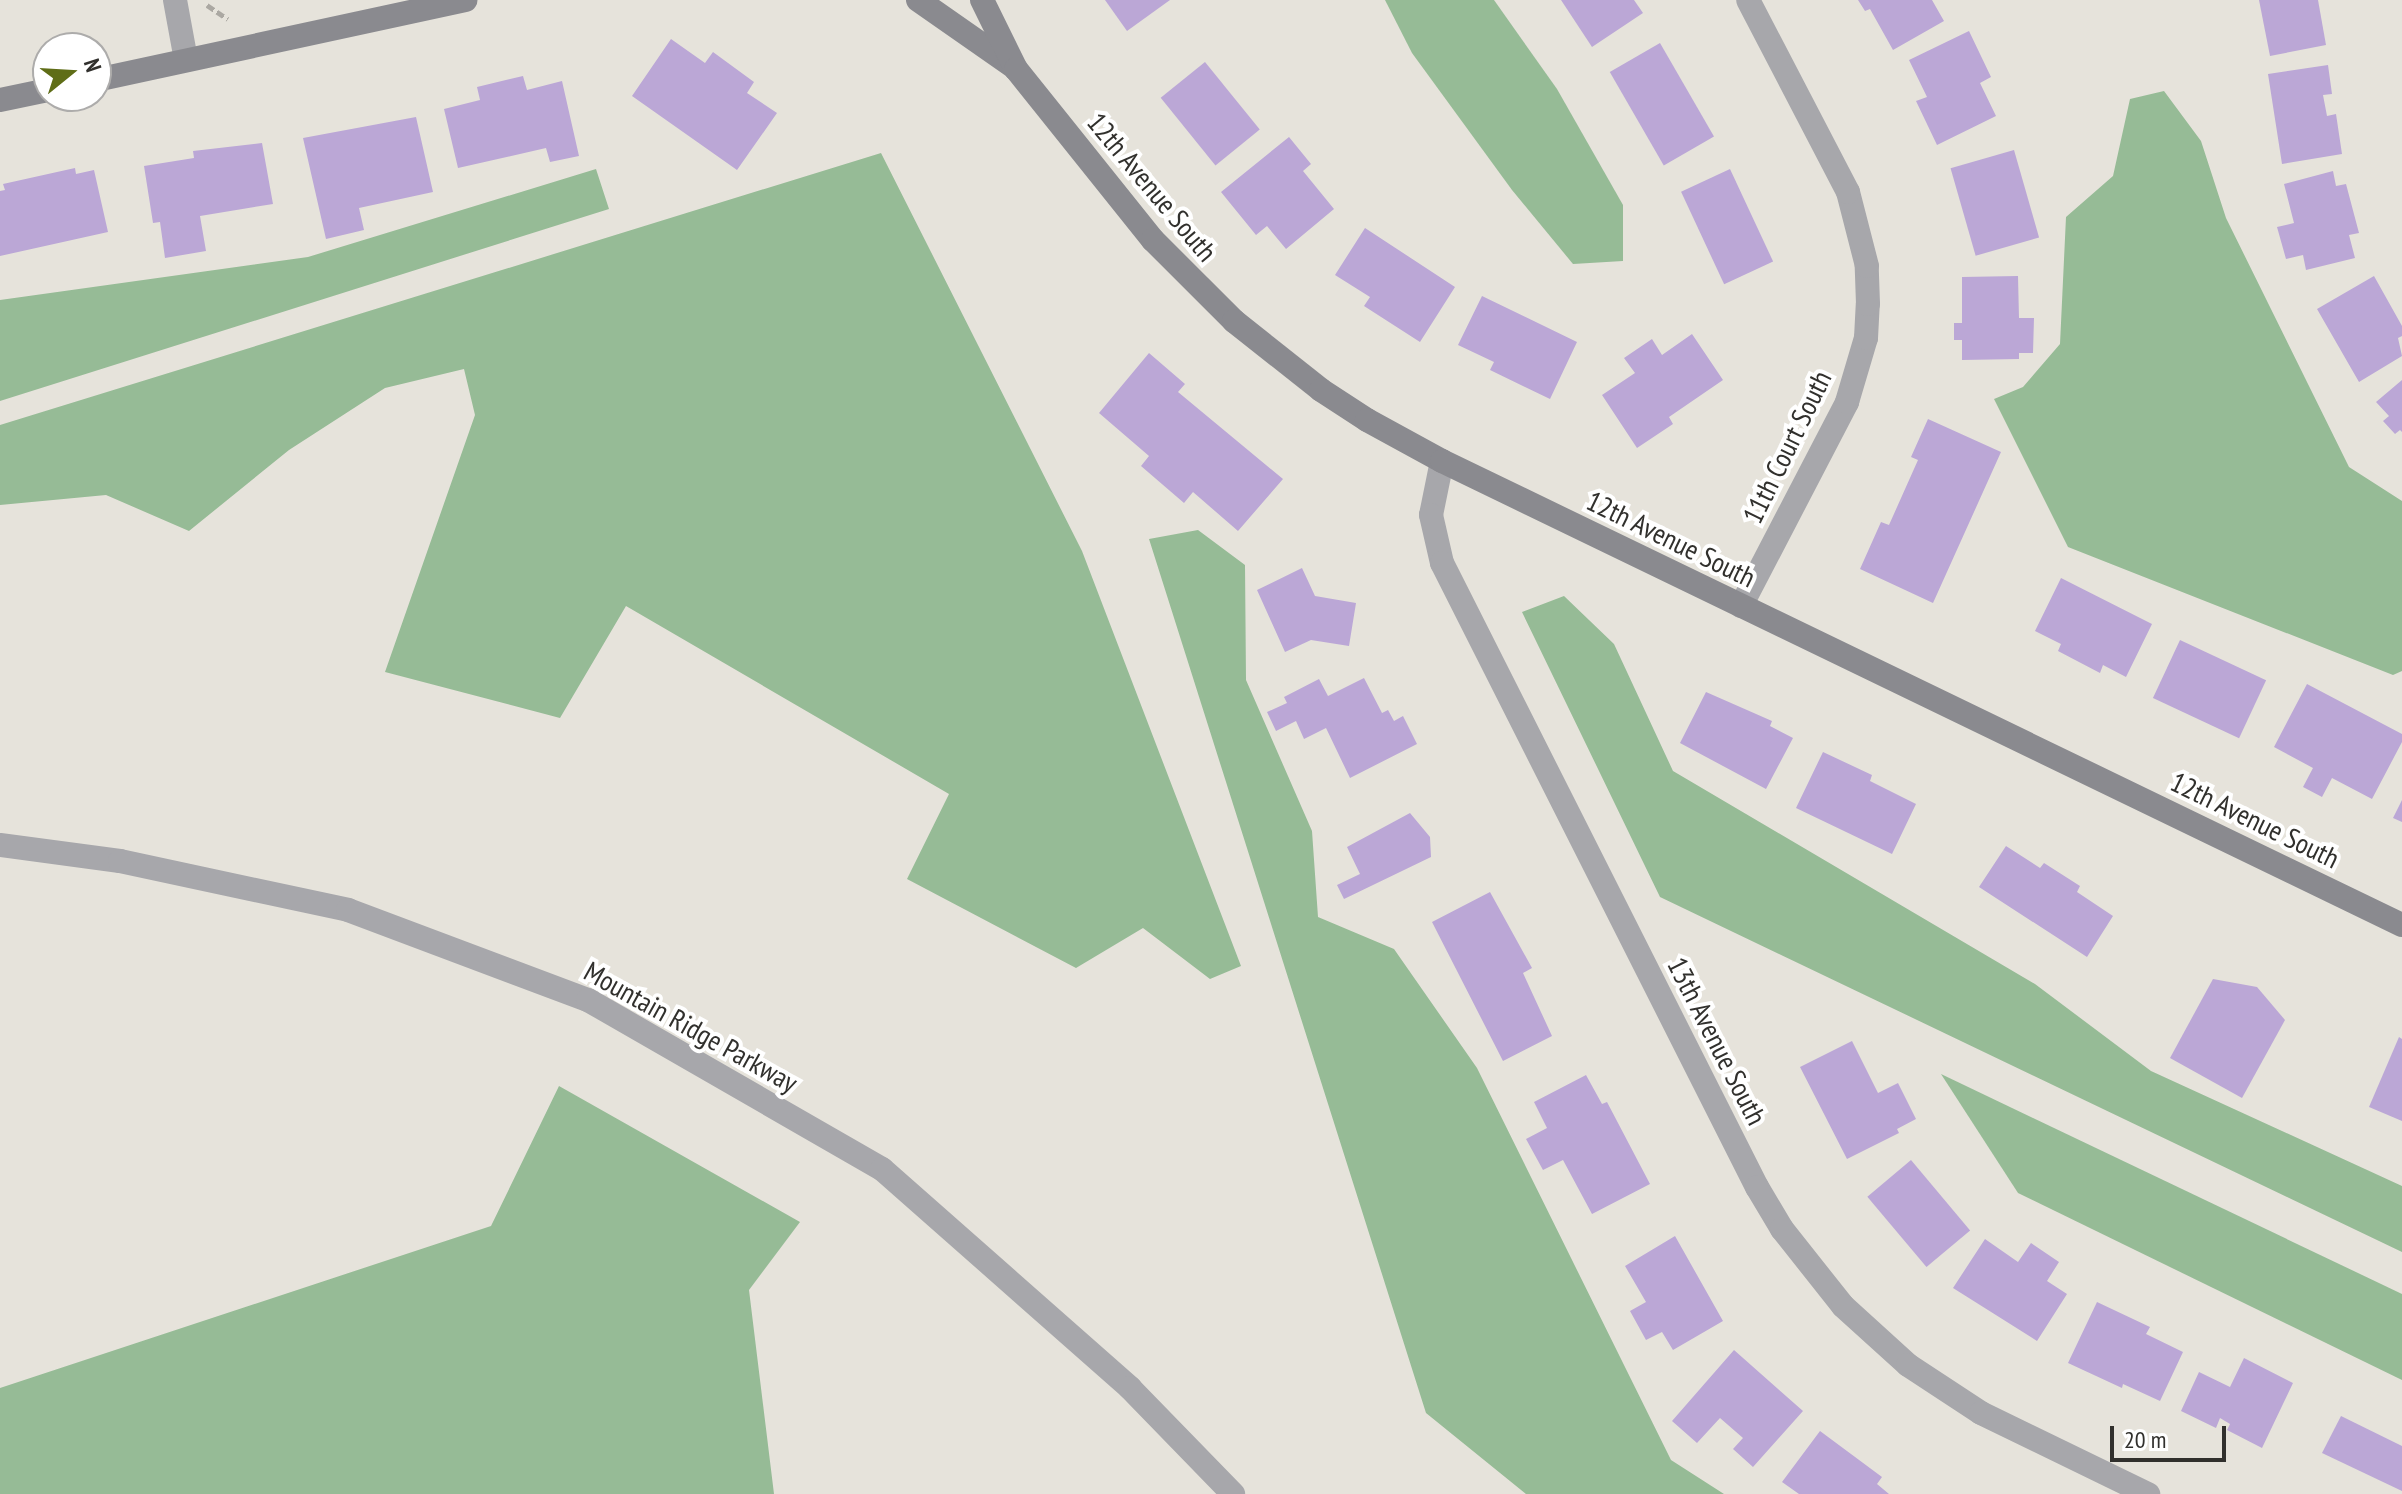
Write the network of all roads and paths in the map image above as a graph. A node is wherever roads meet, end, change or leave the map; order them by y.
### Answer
1 (175, 0) edge
2 (465, 0) edge
3 (918, 0) edge
4 (982, 0) edge
5 (1748, 0) edge
6 (186, 60) junction
7 (1016, 69) junction
8 (112, 76) edge
9 (32, 93) edge
10 (0, 100) edge
11 (1442, 461) junction
12 (1741, 606) junction
13 (0, 845) edge
14 (2402, 925) edge
15 (1233, 1494) edge
16 (2148, 1494) edge

1 - 6 street
2 - 6 street
3 - 7 street, 12th Avenue South
4 - 7 street, 12th Avenue South
5 - 12 street, 11th Court South
6 - 8 street
7 - 11 street, 12th Avenue South
9 - 10 street
11 - 12 street, 12th Avenue South
11 - 16 street, 13th Avenue South
12 - 14 street, 12th Avenue South
13 - 15 street, Mountain Ridge Parkway

